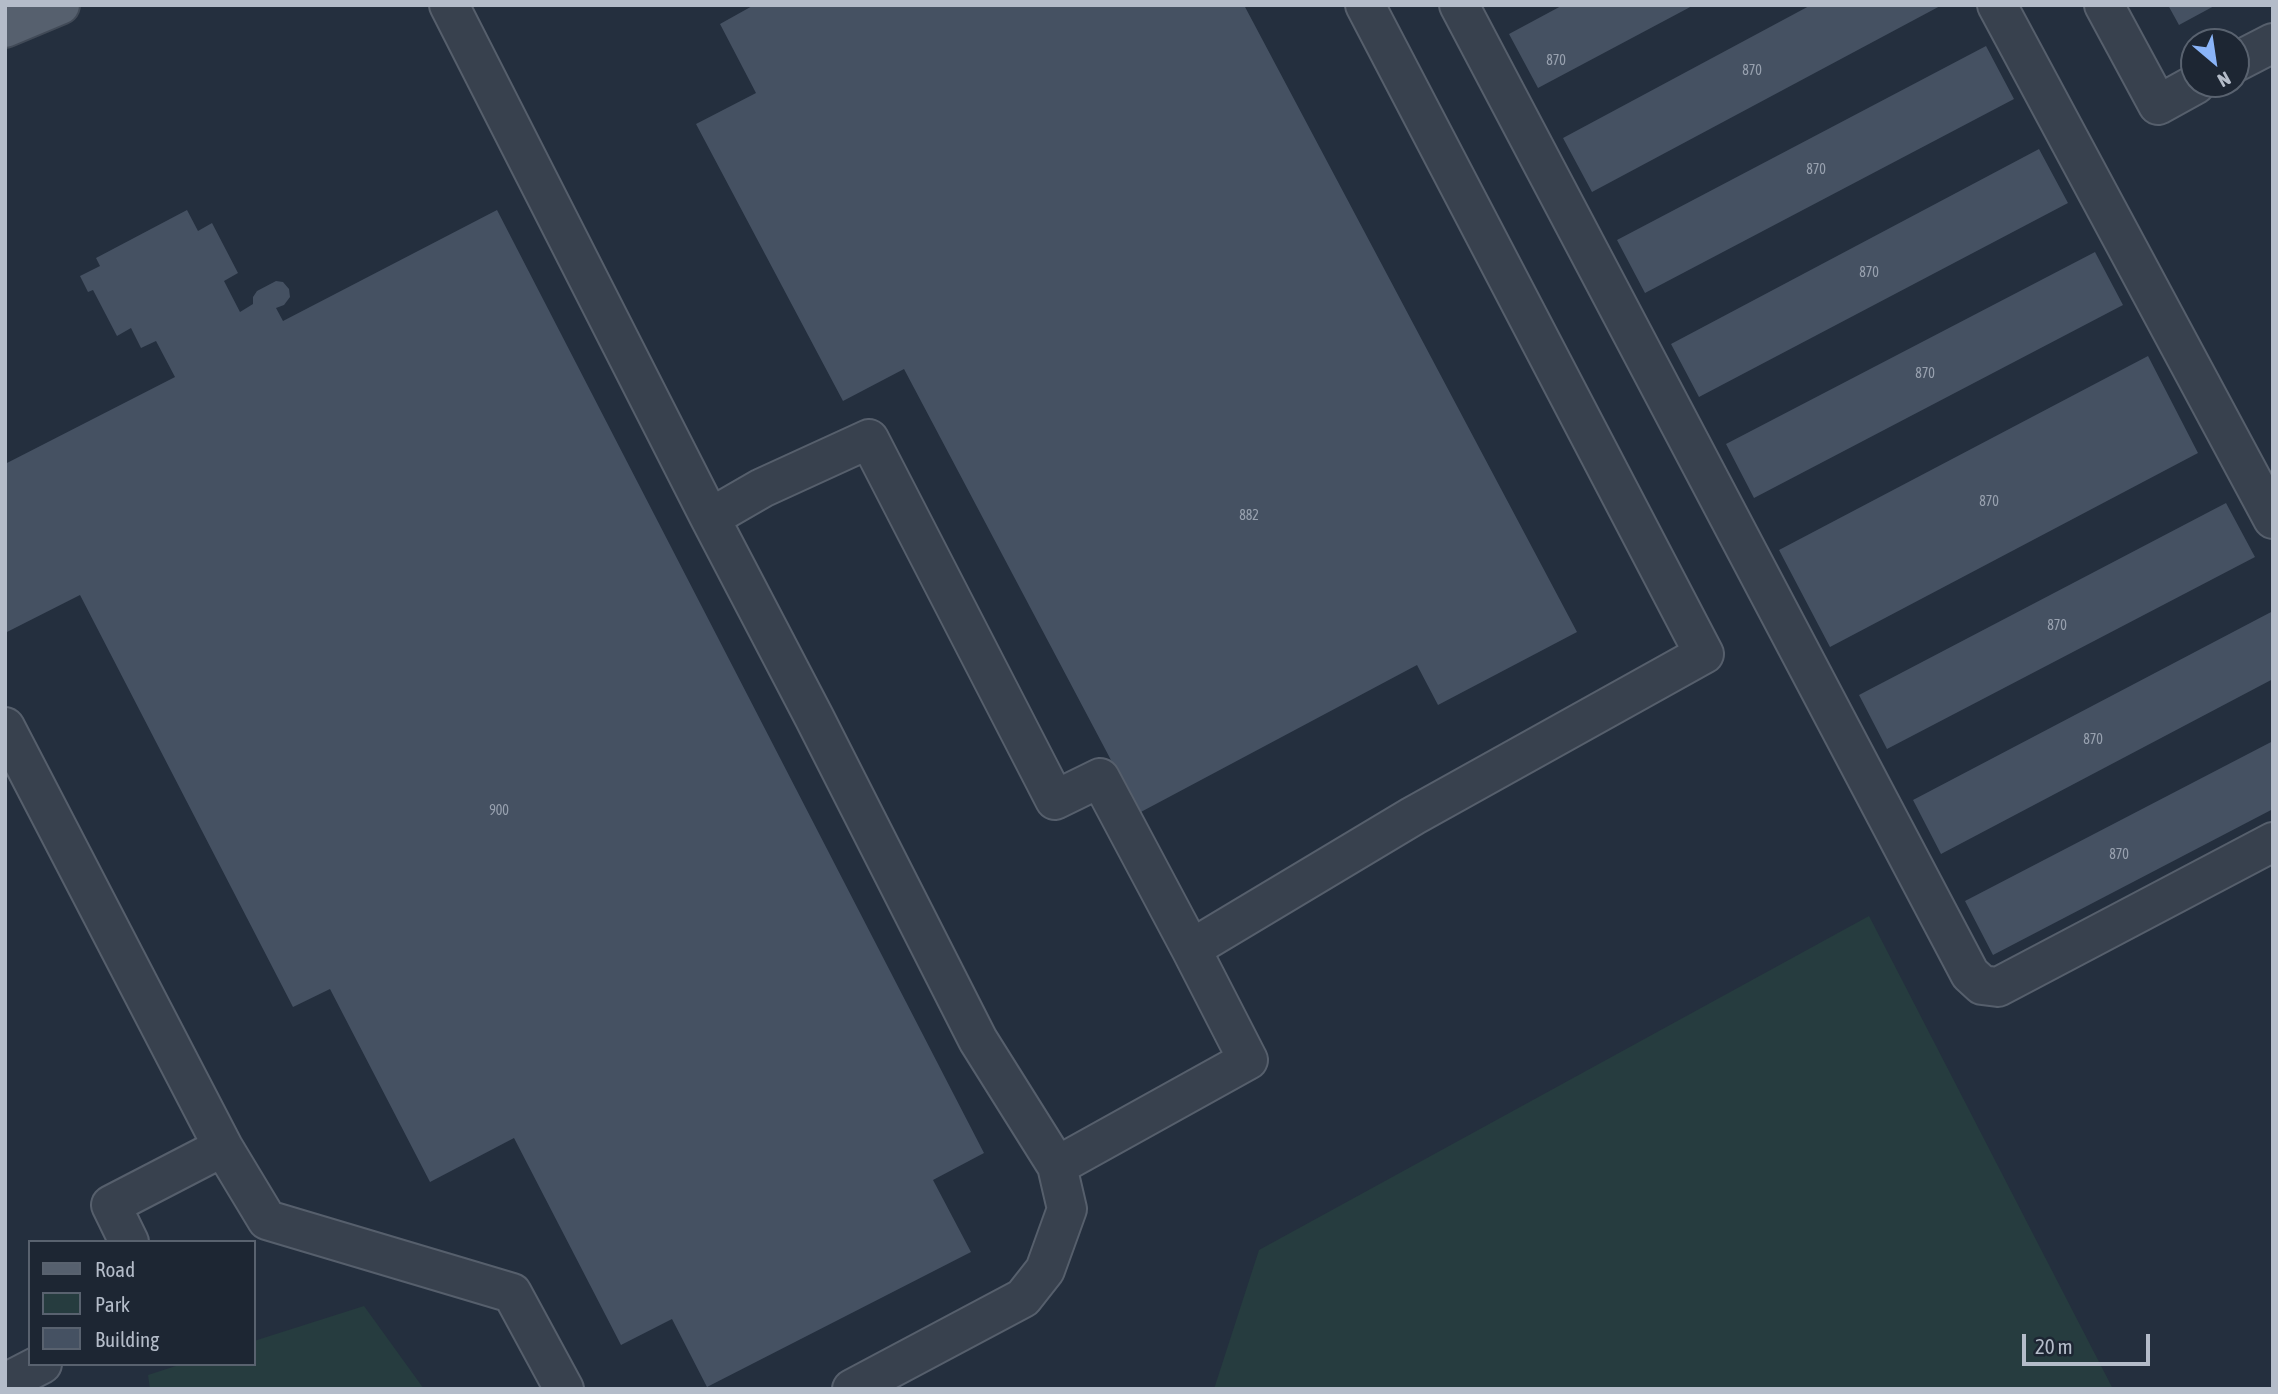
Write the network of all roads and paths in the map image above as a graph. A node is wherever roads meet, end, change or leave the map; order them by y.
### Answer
1 (60, 5) edge
2 (449, 5) edge
3 (1365, 5) edge
4 (1460, 5) edge
5 (1997, 5) edge
6 (2104, 5) edge
7 (5, 28) edge
8 (2273, 43) edge
9 (2250, 55) edge
10 (2180, 93) edge
11 (710, 518) junction
12 (2273, 519) edge
13 (5, 727) edge
14 (2273, 842) edge
15 (1191, 949) junction
16 (223, 1147) junction
17 (1057, 1166) junction
18 (128, 1240) edge
19 (38, 1366) edge
20 (5, 1383) edge
21 (564, 1389) edge
22 (852, 1389) edge

1 - 7 main road
2 - 11 lane
3 - 15 lane
4 - 14 lane
5 - 12 lane
6 - 10 lane
8 - 9 lane
11 - 15 lane
11 - 17 lane
13 - 16 lane
15 - 17 lane
16 - 18 lane
16 - 21 lane
17 - 22 lane
19 - 20 lane

